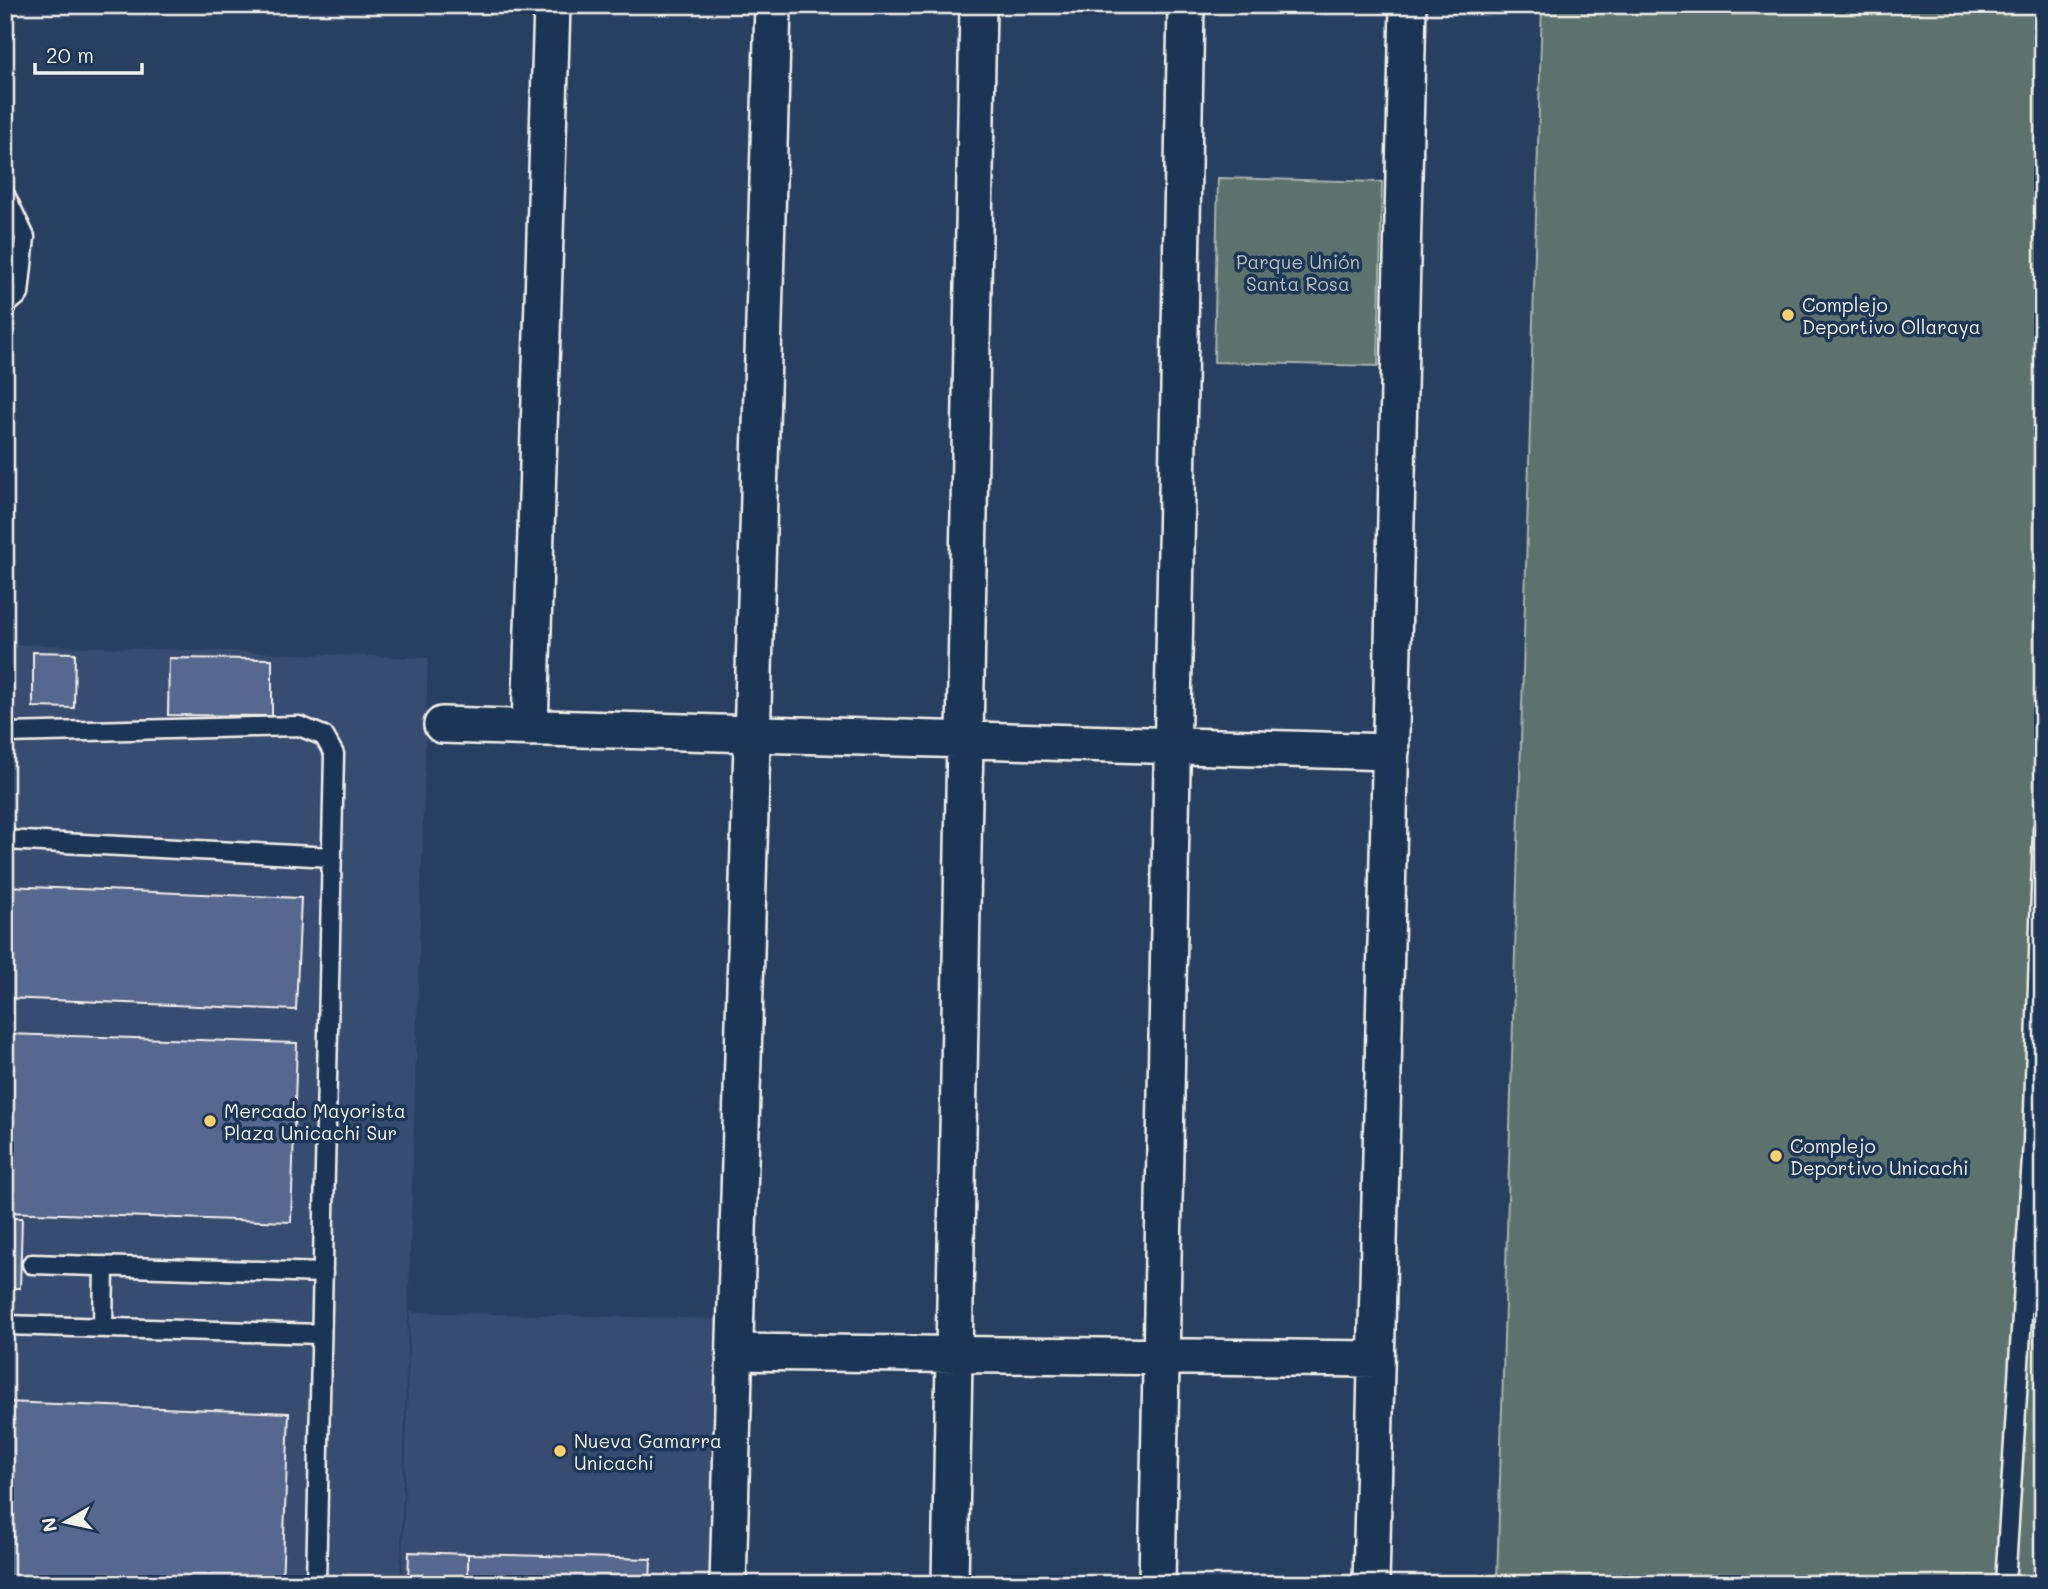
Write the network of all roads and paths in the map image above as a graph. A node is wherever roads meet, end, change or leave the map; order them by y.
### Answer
1 (552, 5) edge
2 (773, 5) edge
3 (978, 5) edge
4 (1186, 5) edge
5 (1408, 5) edge
6 (5, 195) edge
7 (5, 306) edge
8 (442, 725) dead end
9 (530, 728) junction
10 (5, 733) edge
11 (752, 734) junction
12 (965, 740) junction
13 (1172, 746) junction
14 (1391, 752) junction
15 (2043, 829) edge
16 (5, 840) edge
17 (332, 858) junction
18 (2038, 1141) edge
19 (32, 1264) dead end
20 (104, 1266) junction
21 (323, 1273) junction
22 (5, 1325) edge
23 (103, 1328) junction
24 (321, 1334) junction
25 (735, 1352) junction
26 (954, 1354) junction
27 (1161, 1356) junction
28 (1376, 1359) junction
29 (316, 1584) edge
30 (728, 1584) edge
31 (950, 1584) edge
32 (1157, 1584) edge
33 (1371, 1584) edge
34 (2006, 1584) edge

1 - 9 street
2 - 11 street
3 - 12 street
4 - 13 street
5 - 14 street
6 - 7 lane
8 - 9 street
9 - 11 street
10 - 17 lane
11 - 12 street
11 - 25 street
12 - 13 street
12 - 26 street
13 - 14 street
13 - 27 street
14 - 28 street
15 - 18 lane
16 - 17 lane
17 - 21 lane
18 - 34 lane
19 - 20 lane
20 - 21 lane
20 - 23 lane
21 - 24 lane
22 - 23 lane
23 - 24 lane
24 - 29 lane
25 - 26 street
25 - 30 street
26 - 27 street
26 - 31 street
27 - 28 street
27 - 32 street
28 - 33 street

